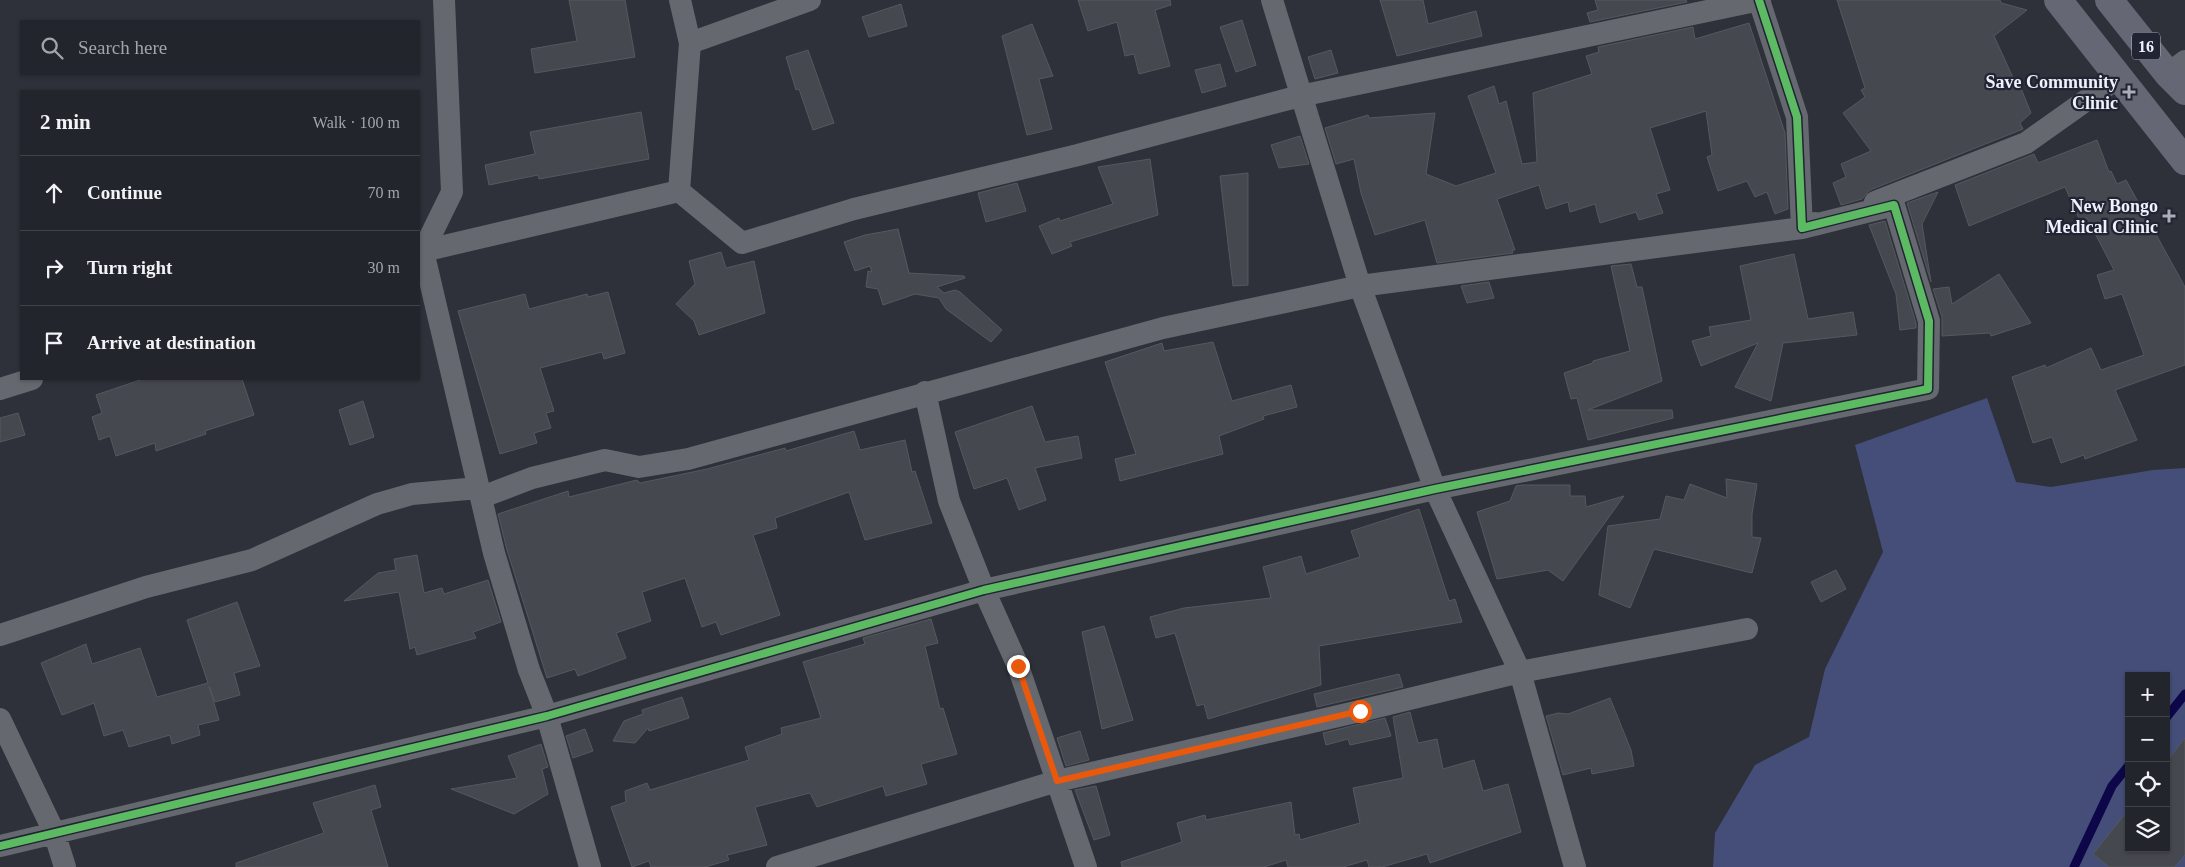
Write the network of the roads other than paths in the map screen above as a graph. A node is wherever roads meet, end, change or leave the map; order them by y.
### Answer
1 (444, 0) edge
2 (680, 0) edge
3 (810, 0) edge
4 (1272, 0) edge
5 (1759, 0) edge
6 (2058, 0) edge
7 (2109, 0) edge
8 (690, 43) junction
9 (2179, 75) edge
10 (2119, 77) junction
11 (1300, 96) junction
12 (2185, 161) edge
13 (679, 191) junction
14 (1802, 228) junction
15 (421, 252) edge
16 (1360, 286) junction
17 (29, 380) edge
18 (0, 389) edge
19 (925, 392) junction
20 (1435, 489) junction
21 (480, 493) junction
22 (984, 590) junction
23 (1747, 629) dead end
24 (0, 635) edge
25 (1520, 672) junction
26 (547, 716) junction
27 (0, 719) edge
28 (1057, 781) junction
29 (54, 832) junction
30 (0, 846) edge
31 (1572, 866) edge
32 (65, 867) edge
33 (590, 867) edge
34 (777, 867) edge
35 (1086, 867) edge

1 - 15 street
2 - 8 street
3 - 8 street
4 - 11 street
5 - 11 street
5 - 14 street
6 - 10 main road, 16
7 - 9 main road, 16
8 - 13 street
10 - 12 main road, 16
10 - 14 street
11 - 13 street
11 - 16 street
13 - 15 street
14 - 16 street
14 - 20 street
15 - 21 street
16 - 19 street
16 - 20 street
17 - 18 street
19 - 21 street
19 - 22 street
20 - 22 street
20 - 25 street
21 - 24 street
21 - 26 street
22 - 26 street
22 - 28 street
23 - 25 street
25 - 28 street
25 - 31 street
26 - 29 street
26 - 33 street
27 - 29 street
28 - 34 street
28 - 35 street
29 - 30 street
29 - 32 street

